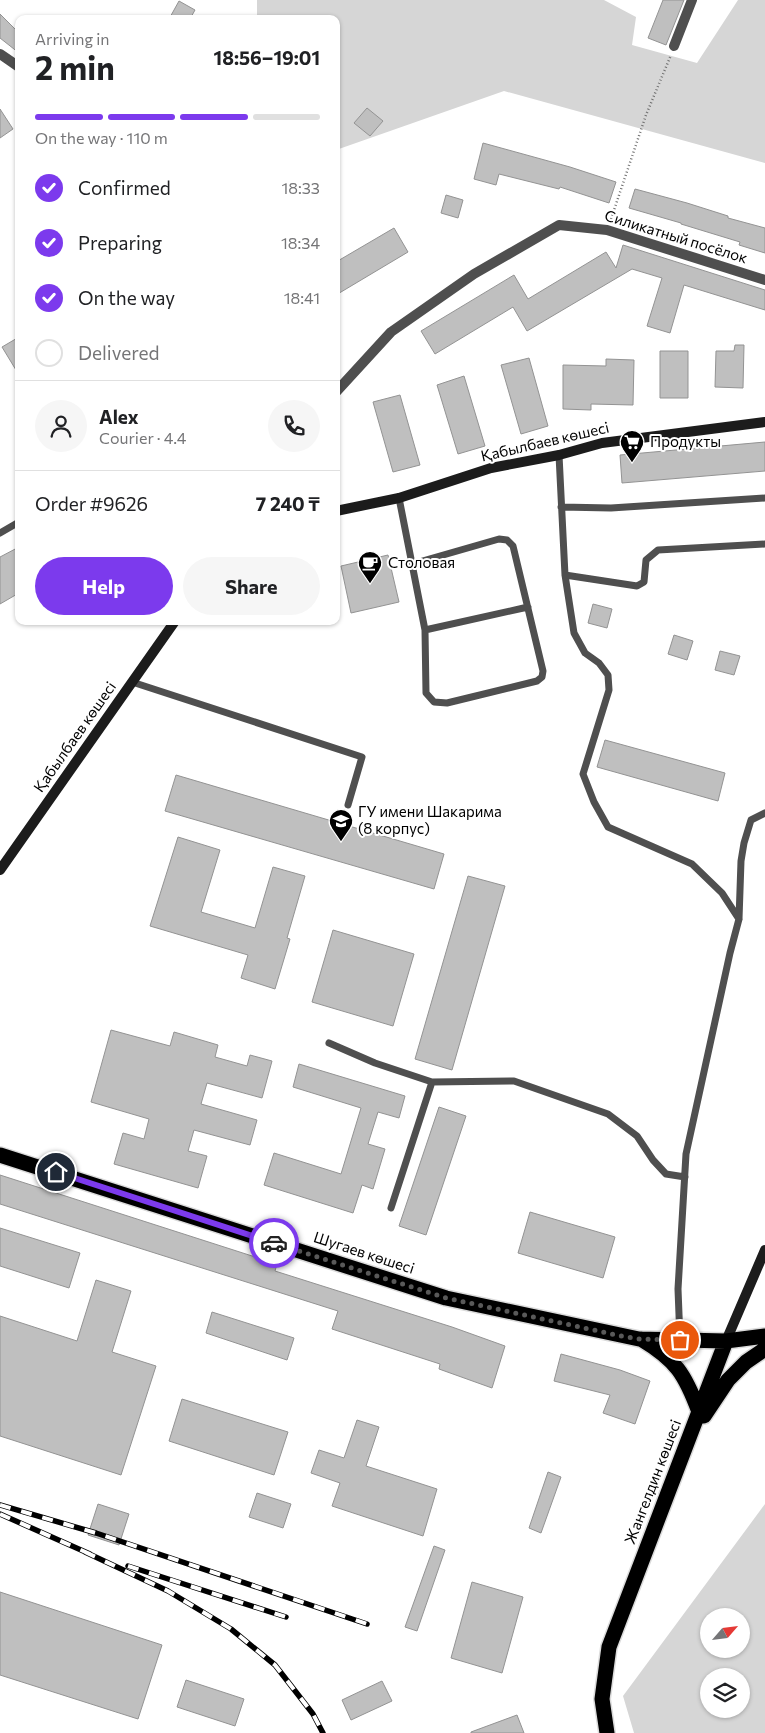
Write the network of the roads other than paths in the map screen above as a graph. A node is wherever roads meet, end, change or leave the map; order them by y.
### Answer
1 (692, 0) edge
2 (674, 46) road end
3 (0, 54) edge
4 (15, 64) edge
5 (765, 280) edge
6 (340, 388) edge
7 (765, 422) edge
8 (559, 455) junction
9 (399, 498) junction
10 (765, 498) edge
11 (561, 507) junction
12 (340, 510) edge
13 (15, 524) edge
14 (0, 533) edge
15 (765, 544) edge
16 (412, 564) junction
17 (565, 574) junction
18 (528, 607) junction
19 (172, 625) edge
20 (425, 630) junction
21 (132, 682) junction
22 (348, 805) dead end
23 (765, 813) edge
24 (1, 865) edge
25 (739, 919) junction
26 (329, 1043) dead end
27 (432, 1082) junction
28 (0, 1155) edge
29 (685, 1177) junction
30 (391, 1208) dead end
31 (765, 1250) edge
32 (765, 1336) edge
33 (639, 1339) junction
34 (680, 1340) junction
35 (726, 1341) junction
36 (765, 1349) edge
37 (699, 1412) junction
38 (692, 1431) junction
39 (606, 1733) edge

1 - 2 street
3 - 4 street
5 - 6 street, Силикатный посёлок
7 - 8 main road, Қабылбаев көшесі
8 - 9 main road, Қабылбаев көшесі
8 - 11 lane
9 - 12 main road, Қабылбаев көшесі
9 - 16 lane
10 - 11 lane
11 - 17 lane
13 - 14 lane
15 - 17 lane
16 - 18 lane
16 - 20 lane
17 - 25 lane
18 - 20 lane
18 - 20 lane
19 - 21 main road, Қабылбаев көшесі
21 - 22 lane
21 - 24 main road, Қабылбаев көшесі
23 - 25 lane
25 - 29 lane
26 - 27 lane
27 - 29 lane
27 - 30 lane
28 - 33 highway, Шугаев көшесі
29 - 34 lane
31 - 35 main road, Жангелдин көшесі
32 - 35 highway, Шугаев көшесі
33 - 34 highway, Шугаев көшесі
33 - 37 highway
34 - 35 highway, Шугаев көшесі
35 - 37 highway, Жангелдин көшесі
36 - 38 highway
37 - 38 highway, Жангелдин көшесі
38 - 39 highway, Жангелдин көшесі

